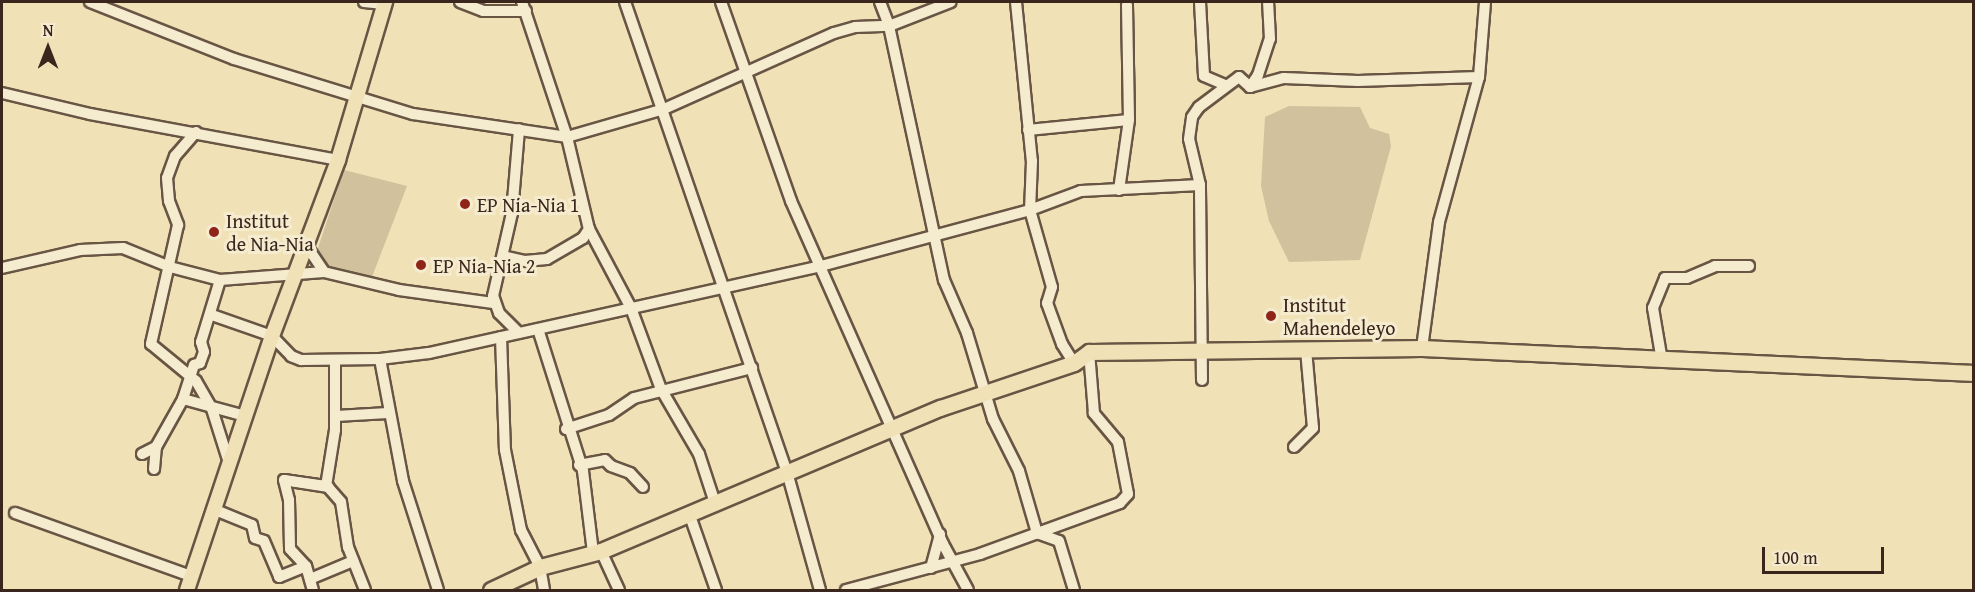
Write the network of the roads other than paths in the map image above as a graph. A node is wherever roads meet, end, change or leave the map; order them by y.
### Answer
1 (90, 2) edge
2 (364, 2) edge
3 (460, 2) edge
4 (625, 2) edge
5 (721, 2) edge
6 (880, 2) edge
7 (951, 2) edge
8 (1016, 2) edge
9 (1200, 2) edge
10 (1268, 2) edge
11 (1485, 2) edge
12 (384, 3) edge
13 (1127, 5) dead end
14 (524, 6) edge
15 (890, 26) junction
16 (744, 70) junction
17 (1479, 77) junction
18 (1225, 84) junction
19 (1250, 87) junction
20 (2, 93) edge
21 (356, 98) junction
22 (664, 109) junction
23 (1129, 120) junction
24 (519, 129) junction
25 (1028, 129) junction
26 (196, 132) junction
27 (567, 137) junction
28 (338, 160) junction
29 (1200, 185) junction
30 (1119, 190) junction
31 (1030, 210) junction
32 (589, 229) junction
33 (933, 233) junction
34 (306, 245) junction
35 (503, 256) junction
36 (821, 266) junction
37 (1749, 266) dead end
38 (170, 267) junction
39 (2, 268) edge
40 (324, 272) junction
41 (294, 277) junction
42 (220, 280) junction
43 (726, 288) junction
44 (493, 303) junction
45 (632, 308) junction
46 (212, 315) junction
47 (538, 329) junction
48 (519, 333) junction
49 (272, 336) junction
50 (501, 337) junction
51 (1202, 348) junction
52 (1422, 348) junction
53 (1306, 350) junction
54 (1089, 352) junction
55 (380, 359) junction
56 (335, 361) junction
57 (1662, 361) junction
58 (1074, 363) junction
59 (752, 368) junction
60 (1974, 373) edge
61 (191, 376) junction
62 (1202, 381) dead end
63 (662, 389) junction
64 (985, 392) junction
65 (183, 399) junction
66 (213, 409) junction
67 (388, 413) junction
68 (245, 416) junction
69 (336, 416) junction
70 (892, 428) junction
71 (566, 429) junction
72 (156, 447) junction
73 (1294, 447) dead end
74 (142, 454) dead end
75 (229, 463) junction
76 (579, 465) junction
77 (154, 469) dead end
78 (787, 472) junction
79 (284, 480) junction
80 (643, 487) dead end
81 (714, 500) junction
82 (213, 509) junction
83 (15, 513) dead end
84 (688, 513) junction
85 (1037, 532) junction
86 (940, 533) junction
87 (597, 552) junction
88 (353, 561) junction
89 (954, 562) junction
90 (306, 566) junction
91 (540, 567) junction
92 (931, 568) junction
93 (191, 576) junction
94 (311, 585) edge
95 (187, 591) edge
96 (365, 591) edge
97 (438, 591) edge
98 (491, 591) edge
99 (544, 591) edge
100 (619, 591) edge
101 (716, 591) edge
102 (820, 591) edge
103 (846, 591) edge
104 (968, 591) edge
105 (1074, 591) edge

1 - 21 street
2 - 12 street
3 - 14 street
4 - 22 street
5 - 16 street
6 - 15 street
7 - 15 street
8 - 25 street
9 - 18 street
10 - 19 street
11 - 17 street
12 - 21 main road
13 - 23 street
14 - 27 street
15 - 16 street
15 - 33 street
16 - 22 street
16 - 36 street
17 - 19 street
17 - 52 street
18 - 19 street
18 - 29 street
20 - 26 street
21 - 24 street
21 - 28 main road
22 - 27 street
22 - 43 street
23 - 25 street
23 - 30 street
24 - 27 street
24 - 35 street
25 - 31 street
26 - 28 street
26 - 38 street
27 - 32 street
28 - 34 main road
29 - 30 street
29 - 51 street
30 - 31 street
31 - 33 street
31 - 58 street
32 - 35 street
32 - 45 street
33 - 36 street
33 - 64 street
34 - 40 street
34 - 41 main road
35 - 44 street
36 - 43 street
36 - 70 street
37 - 57 street
38 - 39 street
38 - 42 street
38 - 61 street
40 - 41 street
40 - 44 street
41 - 42 street
41 - 49 main road
42 - 46 street
43 - 45 street
43 - 59 street
44 - 48 street
45 - 47 street
45 - 63 street
46 - 49 street
46 - 61 street
47 - 48 street
47 - 71 street
48 - 50 street
49 - 56 street
49 - 68 main road
50 - 55 street
50 - 91 street
51 - 53 highway
51 - 54 highway
51 - 62 street
52 - 53 highway
52 - 57 highway
53 - 73 street
54 - 58 highway
54 - 85 street
55 - 56 street
55 - 67 street
56 - 69 street
57 - 60 highway
58 - 64 highway
59 - 63 street
59 - 78 street
61 - 65 street
61 - 66 street
63 - 71 street
63 - 81 street
64 - 70 highway
64 - 85 street
65 - 66 street
65 - 72 street
66 - 68 street
66 - 75 street
67 - 69 street
67 - 97 street
68 - 75 main road
69 - 79 street
70 - 78 highway
70 - 86 street
71 - 76 street
72 - 74 street
72 - 77 street
75 - 82 main road
76 - 80 street
76 - 87 street
78 - 81 highway
78 - 102 street
79 - 88 street
79 - 90 street
81 - 84 highway
82 - 90 street
82 - 93 main road
83 - 93 street
84 - 87 highway
84 - 101 street
85 - 89 street
85 - 105 street
86 - 89 street
86 - 92 street
87 - 91 highway
87 - 100 street
88 - 94 street
88 - 96 street
89 - 92 street
89 - 104 street
90 - 94 street
91 - 98 highway
91 - 99 street
92 - 103 street
93 - 95 main road

